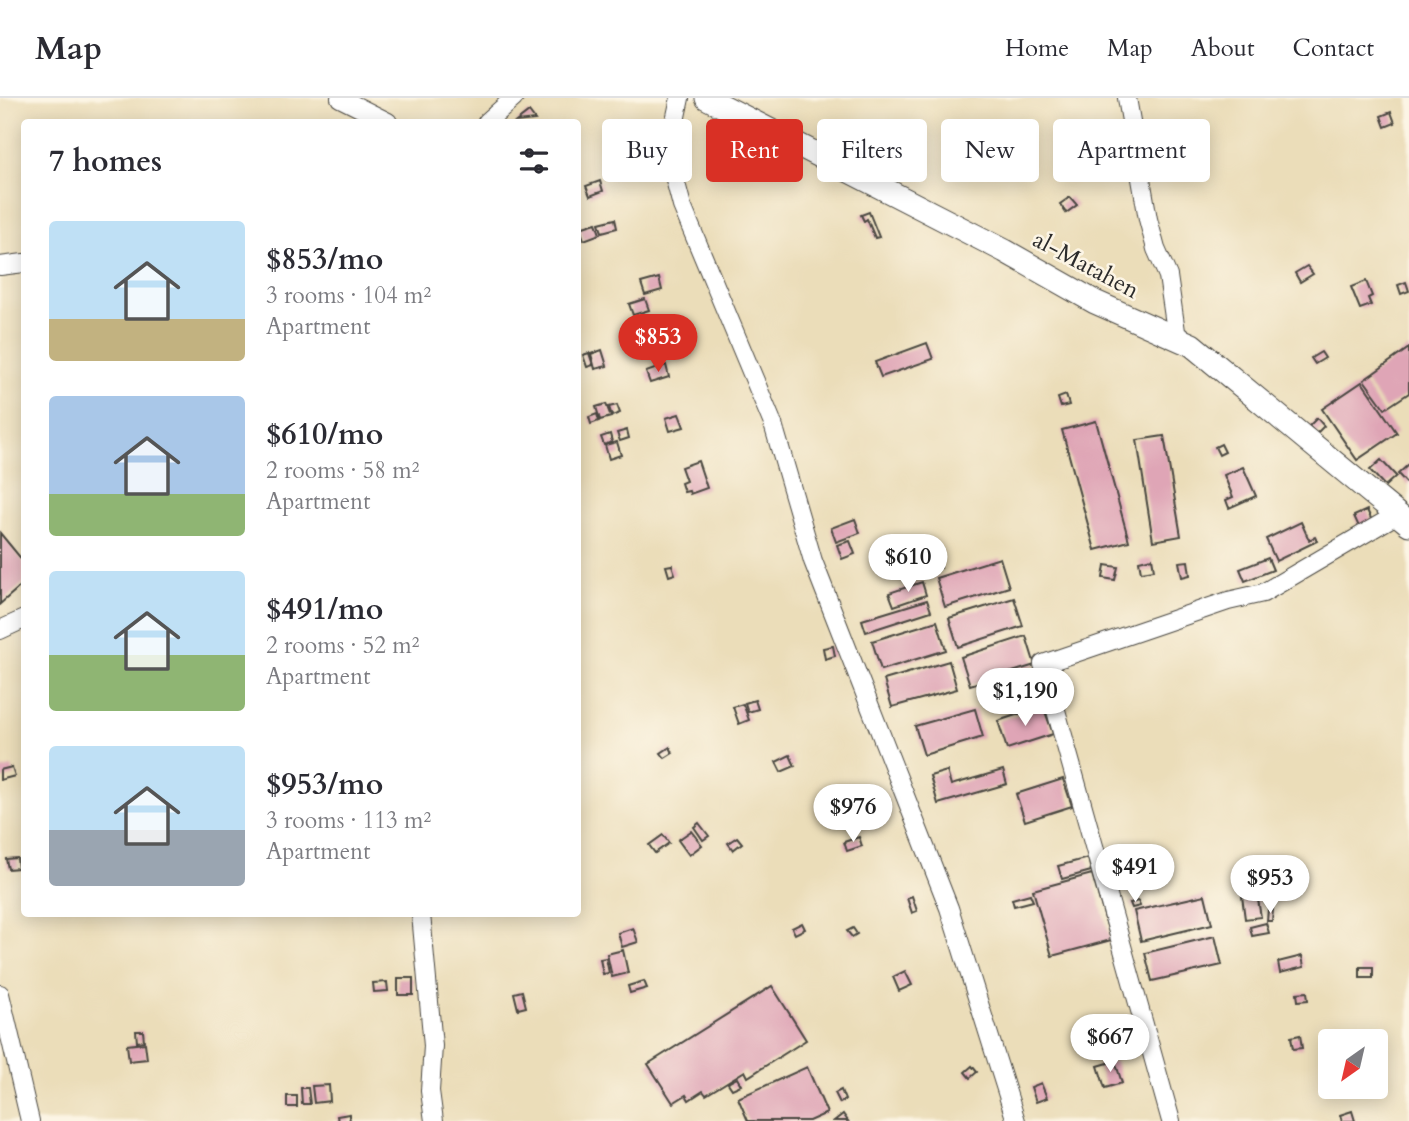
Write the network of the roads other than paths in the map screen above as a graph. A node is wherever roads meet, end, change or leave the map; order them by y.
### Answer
1 (340, 98) edge
2 (514, 98) edge
3 (680, 98) edge
4 (707, 98) edge
5 (1127, 98) edge
6 (382, 119) edge
7 (490, 119) edge
8 (21, 263) edge
9 (0, 266) edge
10 (1177, 338) junction
11 (1403, 519) edge
12 (21, 620) edge
13 (0, 630) edge
14 (421, 917) edge
15 (0, 995) edge
16 (30, 1121) edge
17 (434, 1121) edge
18 (1016, 1121) edge
19 (1171, 1121) edge

1 - 6 street
2 - 7 street
3 - 18 street
4 - 10 main road, al-Matahen
5 - 10 street
8 - 9 street
10 - 11 main road, al-Matahen
11 - 19 street
12 - 13 street
14 - 17 street
15 - 16 street

